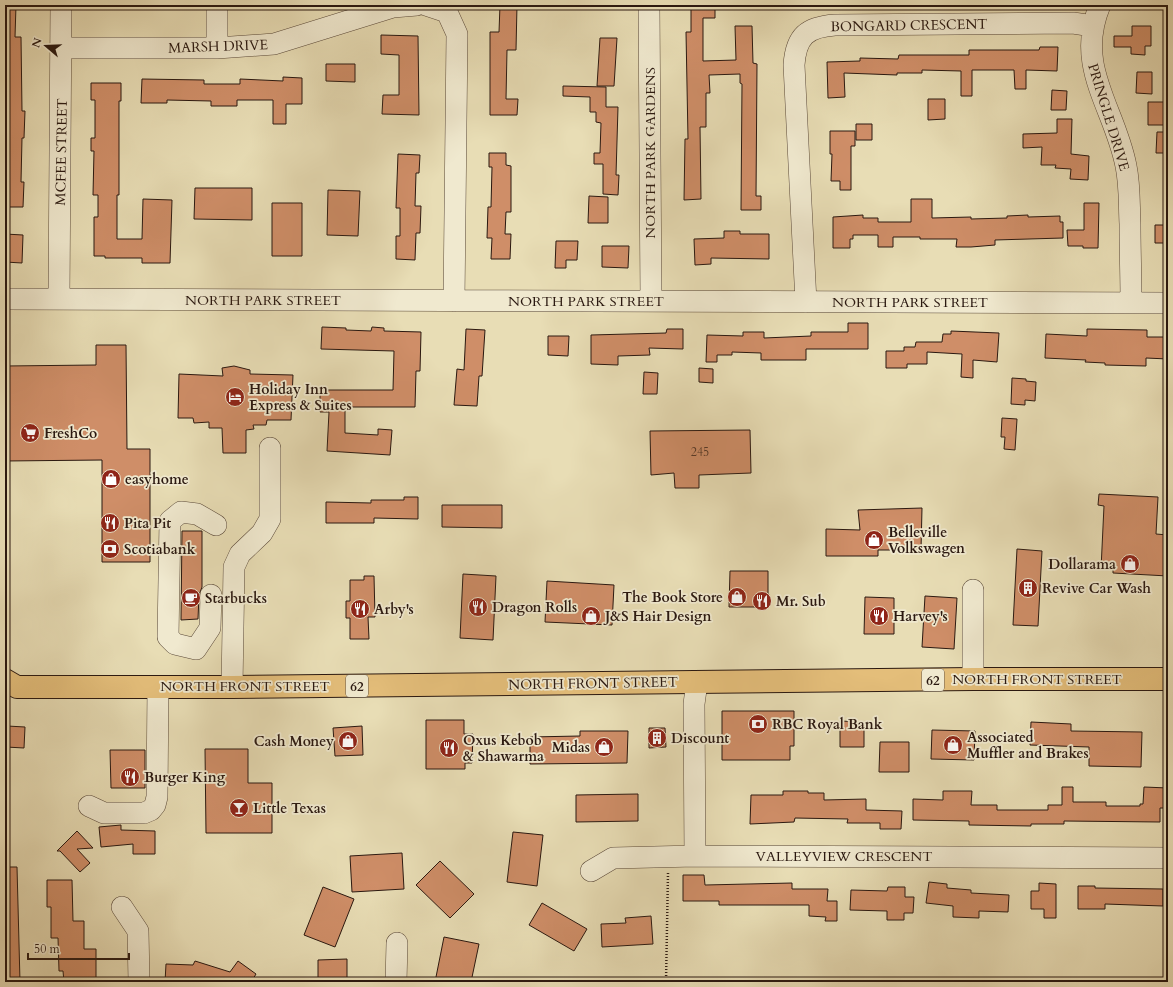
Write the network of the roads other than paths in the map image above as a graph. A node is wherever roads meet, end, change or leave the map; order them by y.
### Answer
1 (61, 5) edge
2 (217, 5) edge
3 (417, 5) edge
4 (426, 5) edge
5 (649, 5) edge
6 (1100, 5) edge
7 (1093, 26) junction
8 (62, 48) junction
9 (217, 48) junction
10 (5, 299) edge
11 (59, 300) junction
12 (454, 301) junction
13 (651, 301) junction
14 (806, 302) junction
15 (1131, 303) junction
16 (1168, 303) edge
17 (270, 448) dead end
18 (216, 525) dead end
19 (973, 590) dead end
20 (211, 595) dead end
21 (973, 679) junction
22 (1168, 679) edge
23 (698, 682) junction
24 (9, 687) edge
25 (158, 687) junction
26 (232, 687) junction
27 (89, 806) dead end
28 (695, 856) junction
29 (1168, 858) edge
30 (591, 871) dead end
31 (122, 907) dead end
32 (397, 943) dead end
33 (139, 982) edge
34 (396, 982) edge

1 - 8 street, MCFEE STREET
2 - 9 street
3 - 9 street, MARSH DRIVE
4 - 12 street
5 - 13 street, NORTH PARK GARDENS
6 - 7 street, PRINGLE DRIVE
7 - 14 street, BONGARD CRESCENT
7 - 15 street, PRINGLE DRIVE
8 - 9 street, MARSH DRIVE
8 - 11 street, MCFEE STREET
10 - 11 street, NORTH PARK STREET
11 - 12 street, NORTH PARK STREET
12 - 13 street, NORTH PARK STREET
13 - 14 street, NORTH PARK STREET
14 - 15 street, NORTH PARK STREET
15 - 16 street, NORTH PARK STREET
17 - 26 street
18 - 20 street
19 - 21 street
21 - 22 main road, NORTH FRONT STREET / 62
21 - 23 main road, NORTH FRONT STREET / 62
23 - 26 main road, NORTH FRONT STREET / 62
23 - 28 street
24 - 25 main road, NORTH FRONT STREET / 62
25 - 26 main road, NORTH FRONT STREET / 62
25 - 27 street
28 - 29 street, VALLEYVIEW CRESCENT
28 - 30 street, VALLEYVIEW CRESCENT
31 - 33 street
32 - 34 street

